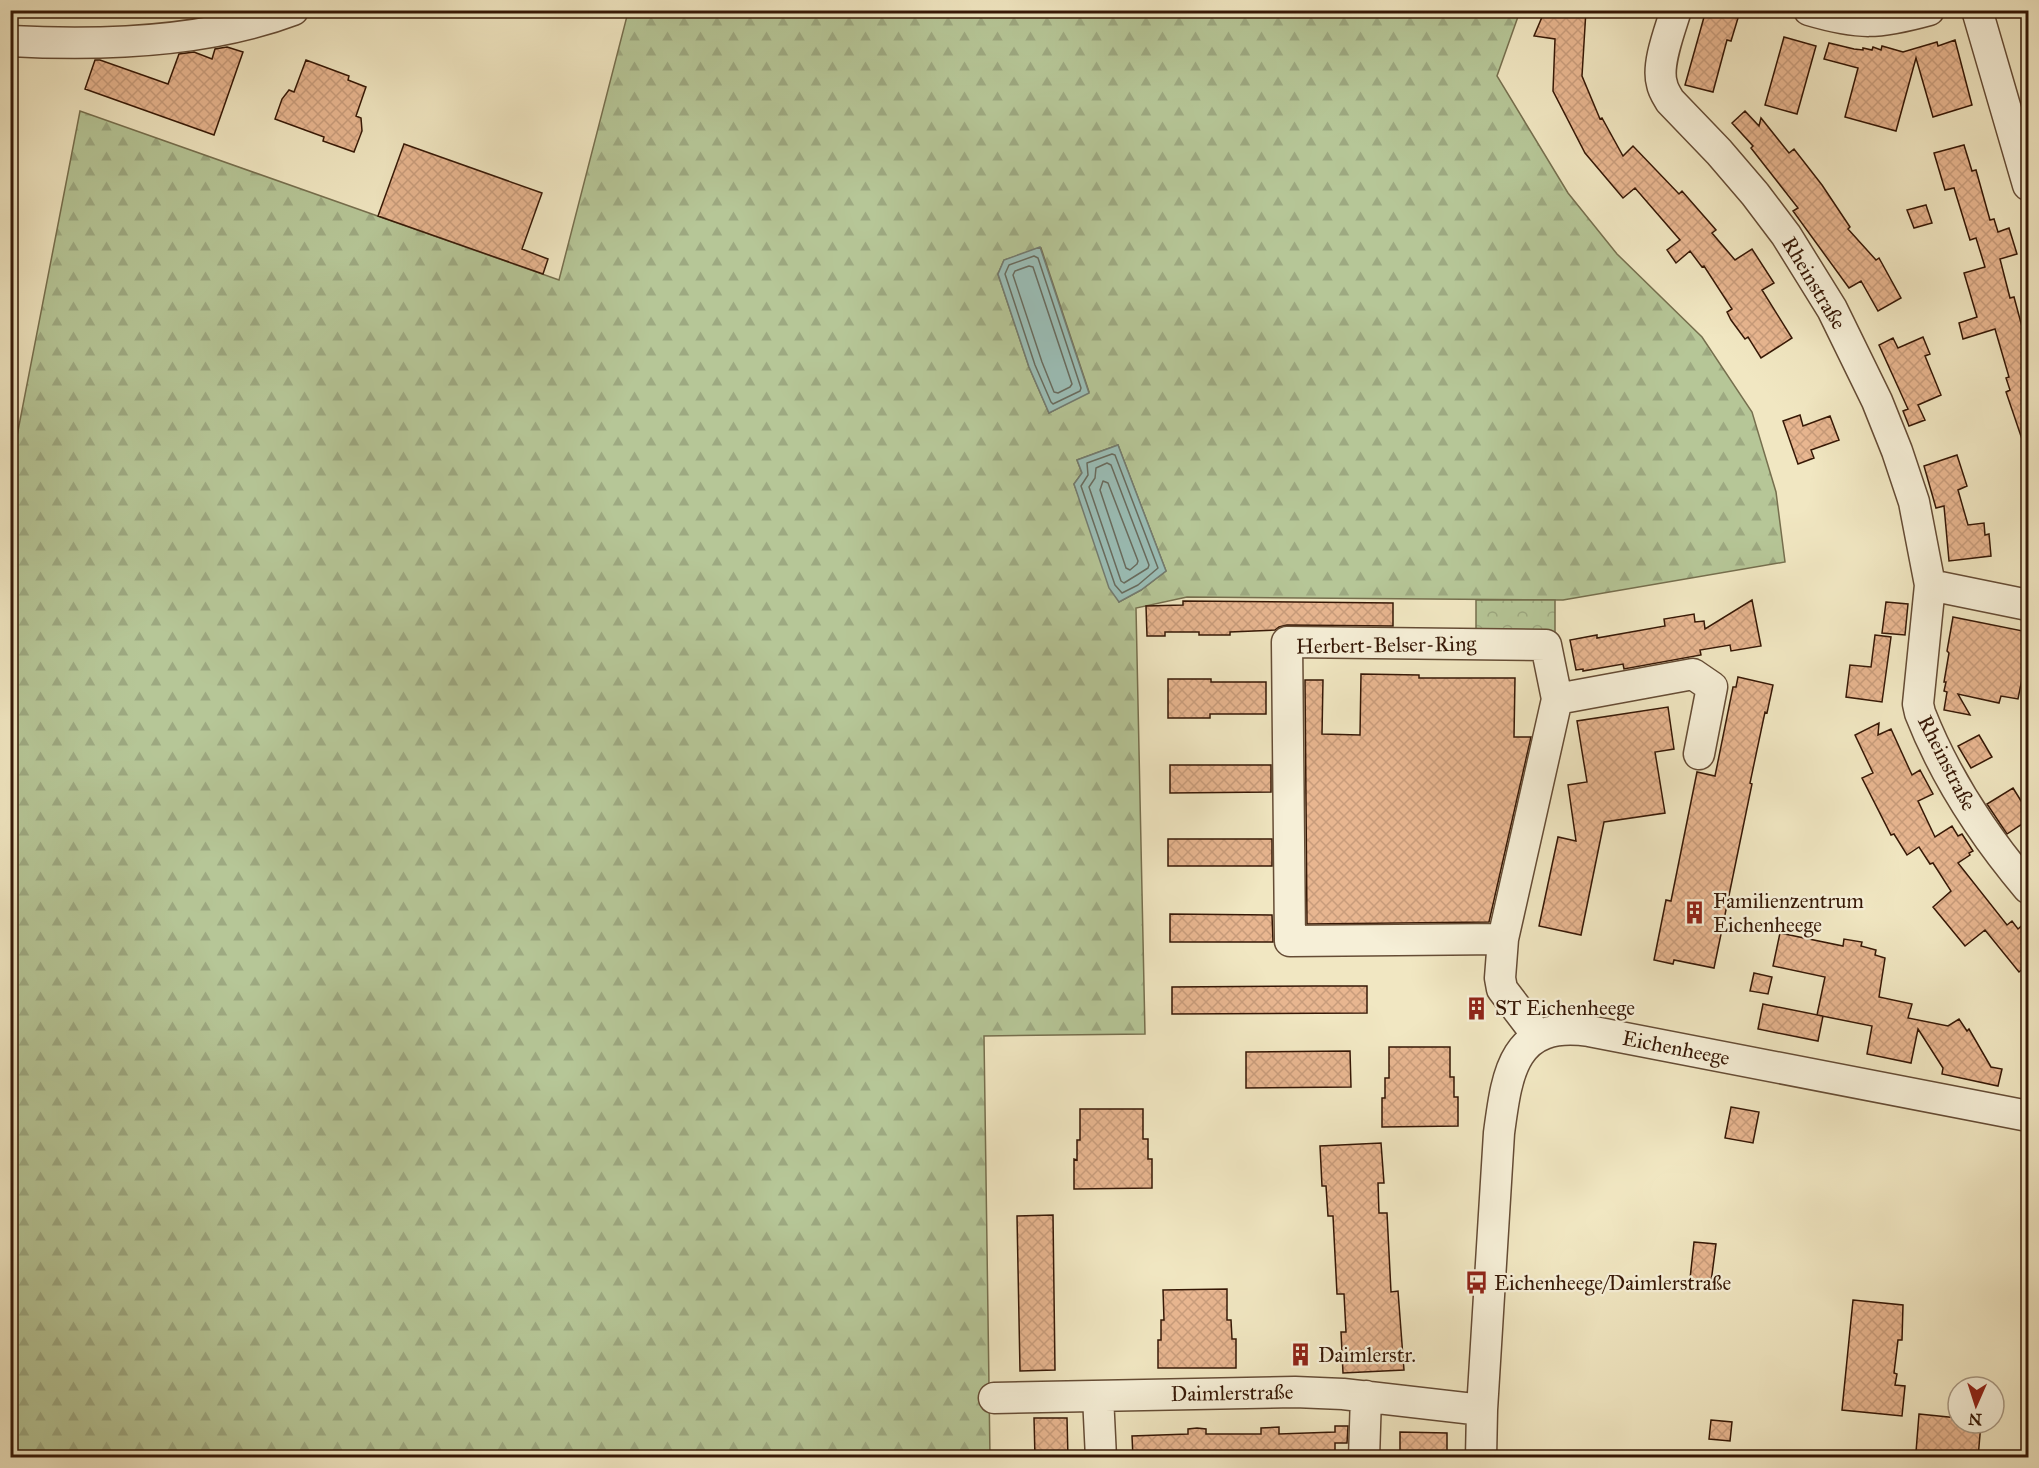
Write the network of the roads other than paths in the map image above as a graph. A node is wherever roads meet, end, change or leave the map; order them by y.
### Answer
1 (293, 10) edge
2 (1676, 10) edge
3 (1809, 10) edge
4 (1929, 10) edge
5 (1977, 10) edge
6 (10, 41) edge
7 (2028, 185) edge
8 (1930, 585) junction
9 (2028, 605) edge
10 (1557, 699) junction
11 (1699, 754) dead end
12 (2028, 888) edge
13 (1503, 939) junction
14 (1537, 1035) junction
15 (2028, 1116) edge
16 (1098, 1396) junction
17 (1366, 1396) junction
18 (994, 1398) dead end
19 (1482, 1410) junction
20 (1101, 1458) edge
21 (1364, 1458) edge
22 (1481, 1458) edge

1 - 6 street
2 - 8 street, Rheinstraße
3 - 4 street
5 - 7 street
8 - 9 street
8 - 12 street, Rheinstraße
10 - 11 street
10 - 13 street, Herbert-Belser-Ring
10 - 13 street, Herbert-Belser-Ring
13 - 14 street, Herbert-Belser-Ring
14 - 15 street, Eichenheege
14 - 19 street
16 - 17 street, Daimlerstraße
16 - 18 street, Daimlerstraße
16 - 20 street
17 - 19 street, Daimlerstraße
17 - 21 street
19 - 22 street

